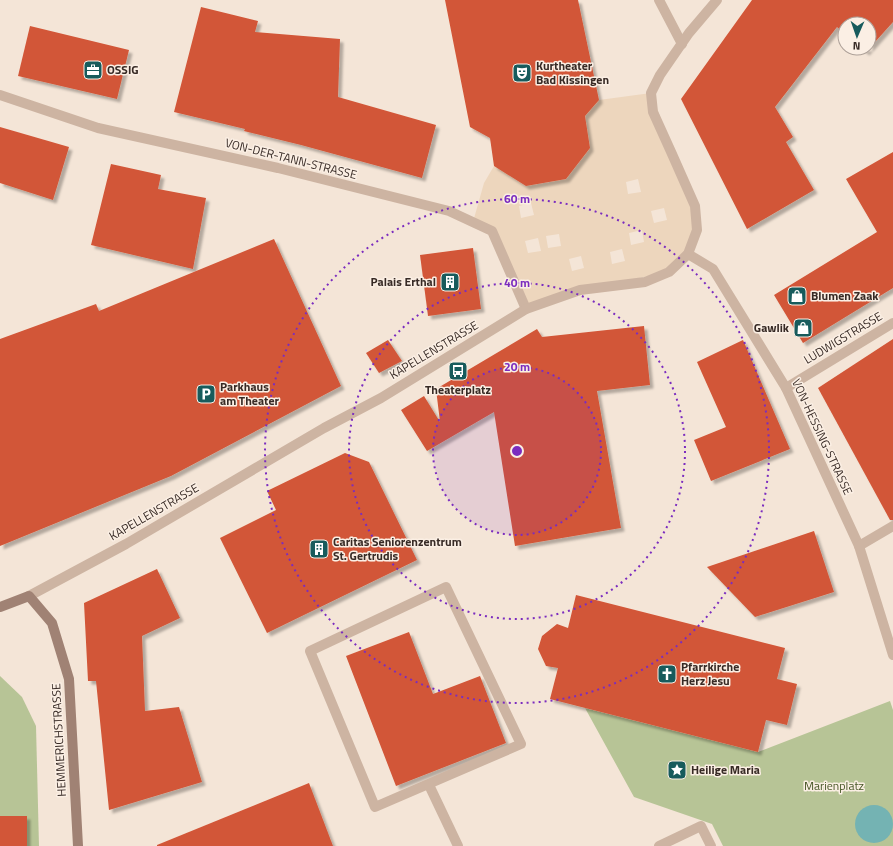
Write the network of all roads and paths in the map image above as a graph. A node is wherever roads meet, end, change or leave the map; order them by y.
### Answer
1 (659, 0) edge
2 (717, 0) edge
3 (682, 44) junction
4 (0, 95) edge
5 (688, 254) junction
6 (526, 309) junction
7 (893, 323) edge
8 (786, 388) junction
9 (893, 526) edge
10 (858, 546) junction
11 (29, 596) junction
12 (0, 607) edge
13 (893, 655) edge
14 (428, 785) junction
15 (78, 846) edge
16 (458, 846) edge
17 (659, 846) edge
18 (711, 846) edge

1 - 3 street
2 - 3 street, KAPELLENSTRASSE
3 - 5 street, KAPELLENSTRASSE
4 - 6 street, VON-DER-TANN-STRASSE
5 - 6 street, KAPELLENSTRASSE
5 - 8 street, VON-HESSING-STRASSE
6 - 11 street, KAPELLENSTRASSE
7 - 8 street, LUDWIGSTRASSE
8 - 10 street, VON-HESSING-STRASSE
9 - 10 street
10 - 13 street, VON-HESSING-STRASSE
11 - 12 street, KAPELLENSTRASSE
11 - 15 street, HEMMERICHSTRASSE
14 - 14 street
14 - 16 street
17 - 18 street

